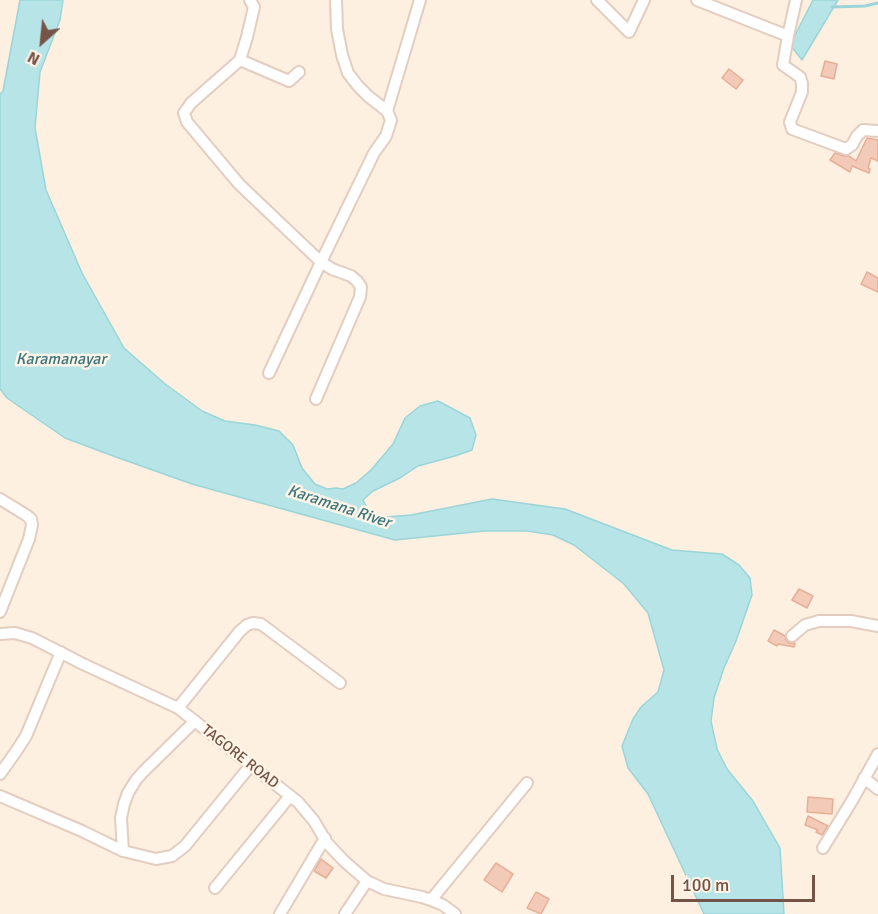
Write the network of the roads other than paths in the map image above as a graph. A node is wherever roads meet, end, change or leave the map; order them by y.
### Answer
1 (250, 0) edge
2 (336, 0) edge
3 (420, 0) edge
4 (597, 0) edge
5 (644, 0) edge
6 (697, 0) edge
7 (796, 0) edge
8 (788, 36) junction
9 (240, 60) junction
10 (298, 72) dead end
11 (387, 111) junction
12 (876, 128) edge
13 (321, 262) junction
14 (269, 373) dead end
15 (316, 399) dead end
16 (0, 499) edge
17 (0, 612) edge
18 (878, 626) edge
19 (0, 634) edge
20 (792, 636) dead end
21 (61, 652) junction
22 (340, 683) dead end
23 (178, 708) junction
24 (195, 722) junction
25 (878, 754) edge
26 (251, 765) junction
27 (0, 774) edge
28 (864, 778) junction
29 (528, 783) dead end
30 (878, 789) edge
31 (0, 796) edge
32 (290, 796) junction
33 (325, 838) junction
34 (823, 848) dead end
35 (123, 851) junction
36 (367, 881) junction
37 (215, 888) dead end
38 (432, 900) junction
39 (280, 914) edge
40 (345, 914) edge
41 (454, 914) edge

1 - 9 street
2 - 11 street
3 - 11 street
4 - 5 street
6 - 8 street
7 - 8 street
8 - 12 street
9 - 10 street
9 - 13 street
11 - 13 street
13 - 14 street
13 - 15 street
16 - 17 street
18 - 20 street
19 - 21 street, TAGORE ROAD
21 - 23 street, TAGORE ROAD
21 - 27 street
22 - 23 street
23 - 24 street, TAGORE ROAD
24 - 26 street, TAGORE ROAD
24 - 35 street
25 - 28 street
26 - 32 street, TAGORE ROAD
26 - 35 street
28 - 30 street
28 - 34 street
29 - 38 street
31 - 35 street
32 - 33 street, TAGORE ROAD
32 - 37 street
33 - 36 street, TAGORE ROAD
33 - 39 street
36 - 38 street, TAGORE ROAD
36 - 40 street
38 - 41 street, TAGORE ROAD

